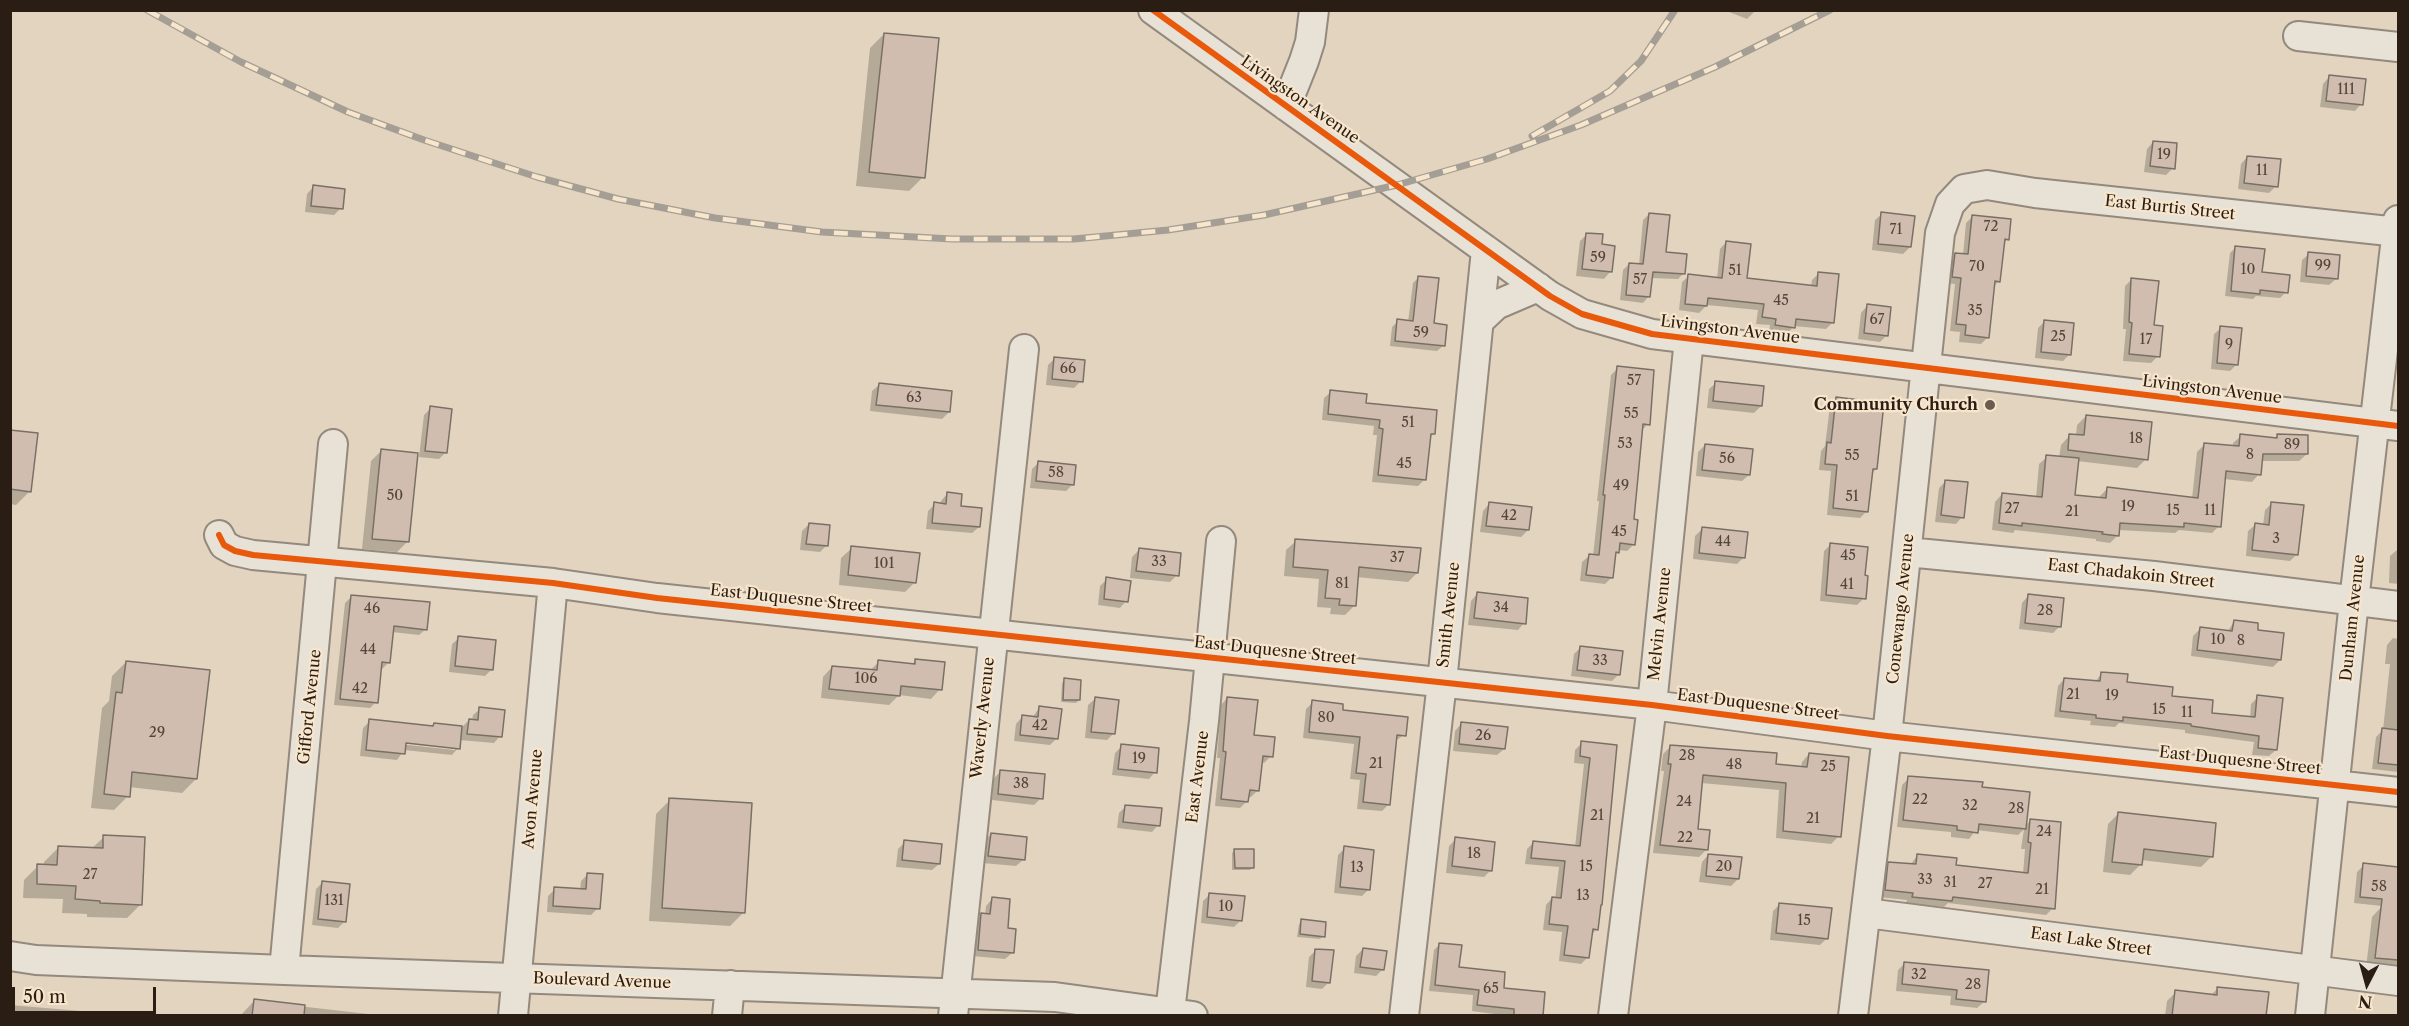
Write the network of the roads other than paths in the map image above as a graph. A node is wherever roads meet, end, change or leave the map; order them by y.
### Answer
1 (1153, 10) edge
2 (1314, 10) edge
3 (2298, 36) dead end
4 (2398, 47) edge
5 (1286, 106) junction
6 (1950, 204) joint
7 (2398, 228) edge
8 (1486, 250) junction
9 (1538, 287) junction
10 (1479, 321) junction
11 (1689, 339) junction
12 (1024, 349) dead end
13 (1926, 369) junction
14 (2387, 424) edge
15 (333, 444) dead end
16 (219, 535) dead end
17 (1221, 541) dead end
18 (1907, 552) junction
19 (324, 563) junction
20 (554, 583) junction
21 (2354, 601) junction
22 (2398, 606) edge
23 (992, 634) junction
24 (1209, 658) junction
25 (1442, 682) junction
26 (1652, 705) junction
27 (1887, 736) junction
28 (2335, 785) junction
29 (2398, 792) edge
30 (1866, 912) junction
31 (10, 956) edge
32 (284, 970) junction
33 (2315, 972) junction
34 (516, 978) junction
35 (2398, 981) edge
36 (730, 985) junction
37 (954, 1004) edge
38 (1182, 1014) edge
39 (513, 1016) edge
40 (727, 1016) edge
41 (1404, 1016) edge
42 (1614, 1016) edge
43 (1853, 1016) edge
44 (2310, 1016) edge

1 - 5 street, Livingston Avenue
2 - 5 street
3 - 4 street
5 - 8 street, Livingston Avenue
6 - 7 street, East Burtis Street
6 - 13 street, Conewango Avenue
7 - 14 street, Dunham Avenue
8 - 9 street, Livingston Avenue
8 - 10 street, Smith Avenue
9 - 10 street
9 - 11 street, Livingston Avenue
10 - 25 street, Smith Avenue
11 - 13 street, Livingston Avenue
11 - 26 street, Melvin Avenue
12 - 23 street, Waverly Avenue
13 - 14 street, Livingston Avenue
13 - 18 street, Conewango Avenue
14 - 21 street, Dunham Avenue
15 - 19 street, Gifford Avenue
16 - 19 street, East Duquesne Street
17 - 24 street, East Avenue
18 - 21 street, East Chadakoin Street
18 - 27 street, Conewango Avenue
19 - 20 street, East Duquesne Street
19 - 32 street, Gifford Avenue
20 - 23 street, East Duquesne Street
20 - 34 street, Avon Avenue
21 - 22 street, East Chadakoin Street
21 - 28 street, Dunham Avenue
23 - 24 street, East Duquesne Street
23 - 37 street, Waverly Avenue
24 - 25 street, East Duquesne Street
24 - 38 street, East Avenue
25 - 26 street, East Duquesne Street
25 - 41 street, Smith Avenue
26 - 27 street, East Duquesne Street
26 - 42 street, Melvin Avenue
27 - 28 street, East Duquesne Street
27 - 30 street, Conewango Avenue
28 - 29 street, East Duquesne Street
28 - 33 street, Dunham Avenue
30 - 33 street, East Lake Street
30 - 43 street, Conewango Avenue
31 - 32 street, Boulevard Avenue
32 - 34 street, Boulevard Avenue
33 - 35 street, East Lake Street
33 - 44 street, Dunham Avenue
34 - 36 street, Boulevard Avenue
34 - 39 street, Avon Avenue
36 - 37 street, Boulevard Avenue
36 - 40 street
37 - 38 street, Boulevard Avenue

